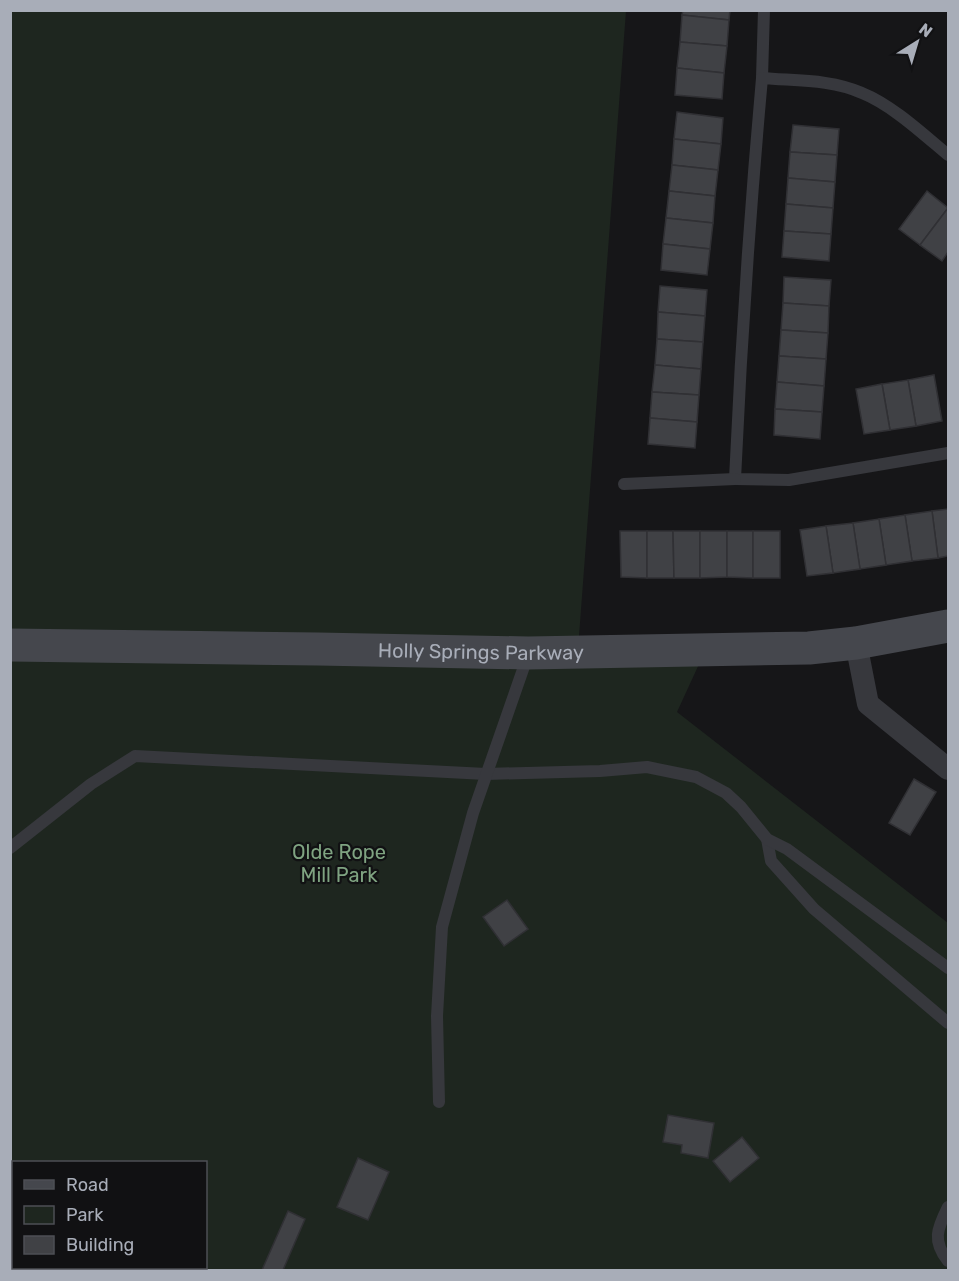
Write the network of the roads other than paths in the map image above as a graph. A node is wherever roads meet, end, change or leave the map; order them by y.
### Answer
1 (764, 10) edge
2 (762, 78) junction
3 (948, 155) edge
4 (948, 453) edge
5 (735, 479) junction
6 (624, 484) dead end
7 (948, 626) edge
8 (856, 644) junction
9 (10, 645) edge
10 (528, 653) junction
11 (948, 769) edge
12 (486, 774) junction
13 (767, 839) junction
14 (10, 848) edge
15 (948, 968) edge
16 (948, 1023) edge
17 (439, 1102) dead end
18 (948, 1207) edge
19 (948, 1261) edge

1 - 2 lane
2 - 3 lane
2 - 5 lane
4 - 5 lane
5 - 6 lane
7 - 8 main road, Holly Springs Parkway
8 - 10 main road, Holly Springs Parkway
8 - 11 street
9 - 10 main road, Holly Springs Parkway
10 - 12 lane
12 - 13 lane
12 - 14 lane
12 - 17 lane
13 - 15 lane
13 - 16 lane
18 - 19 lane

